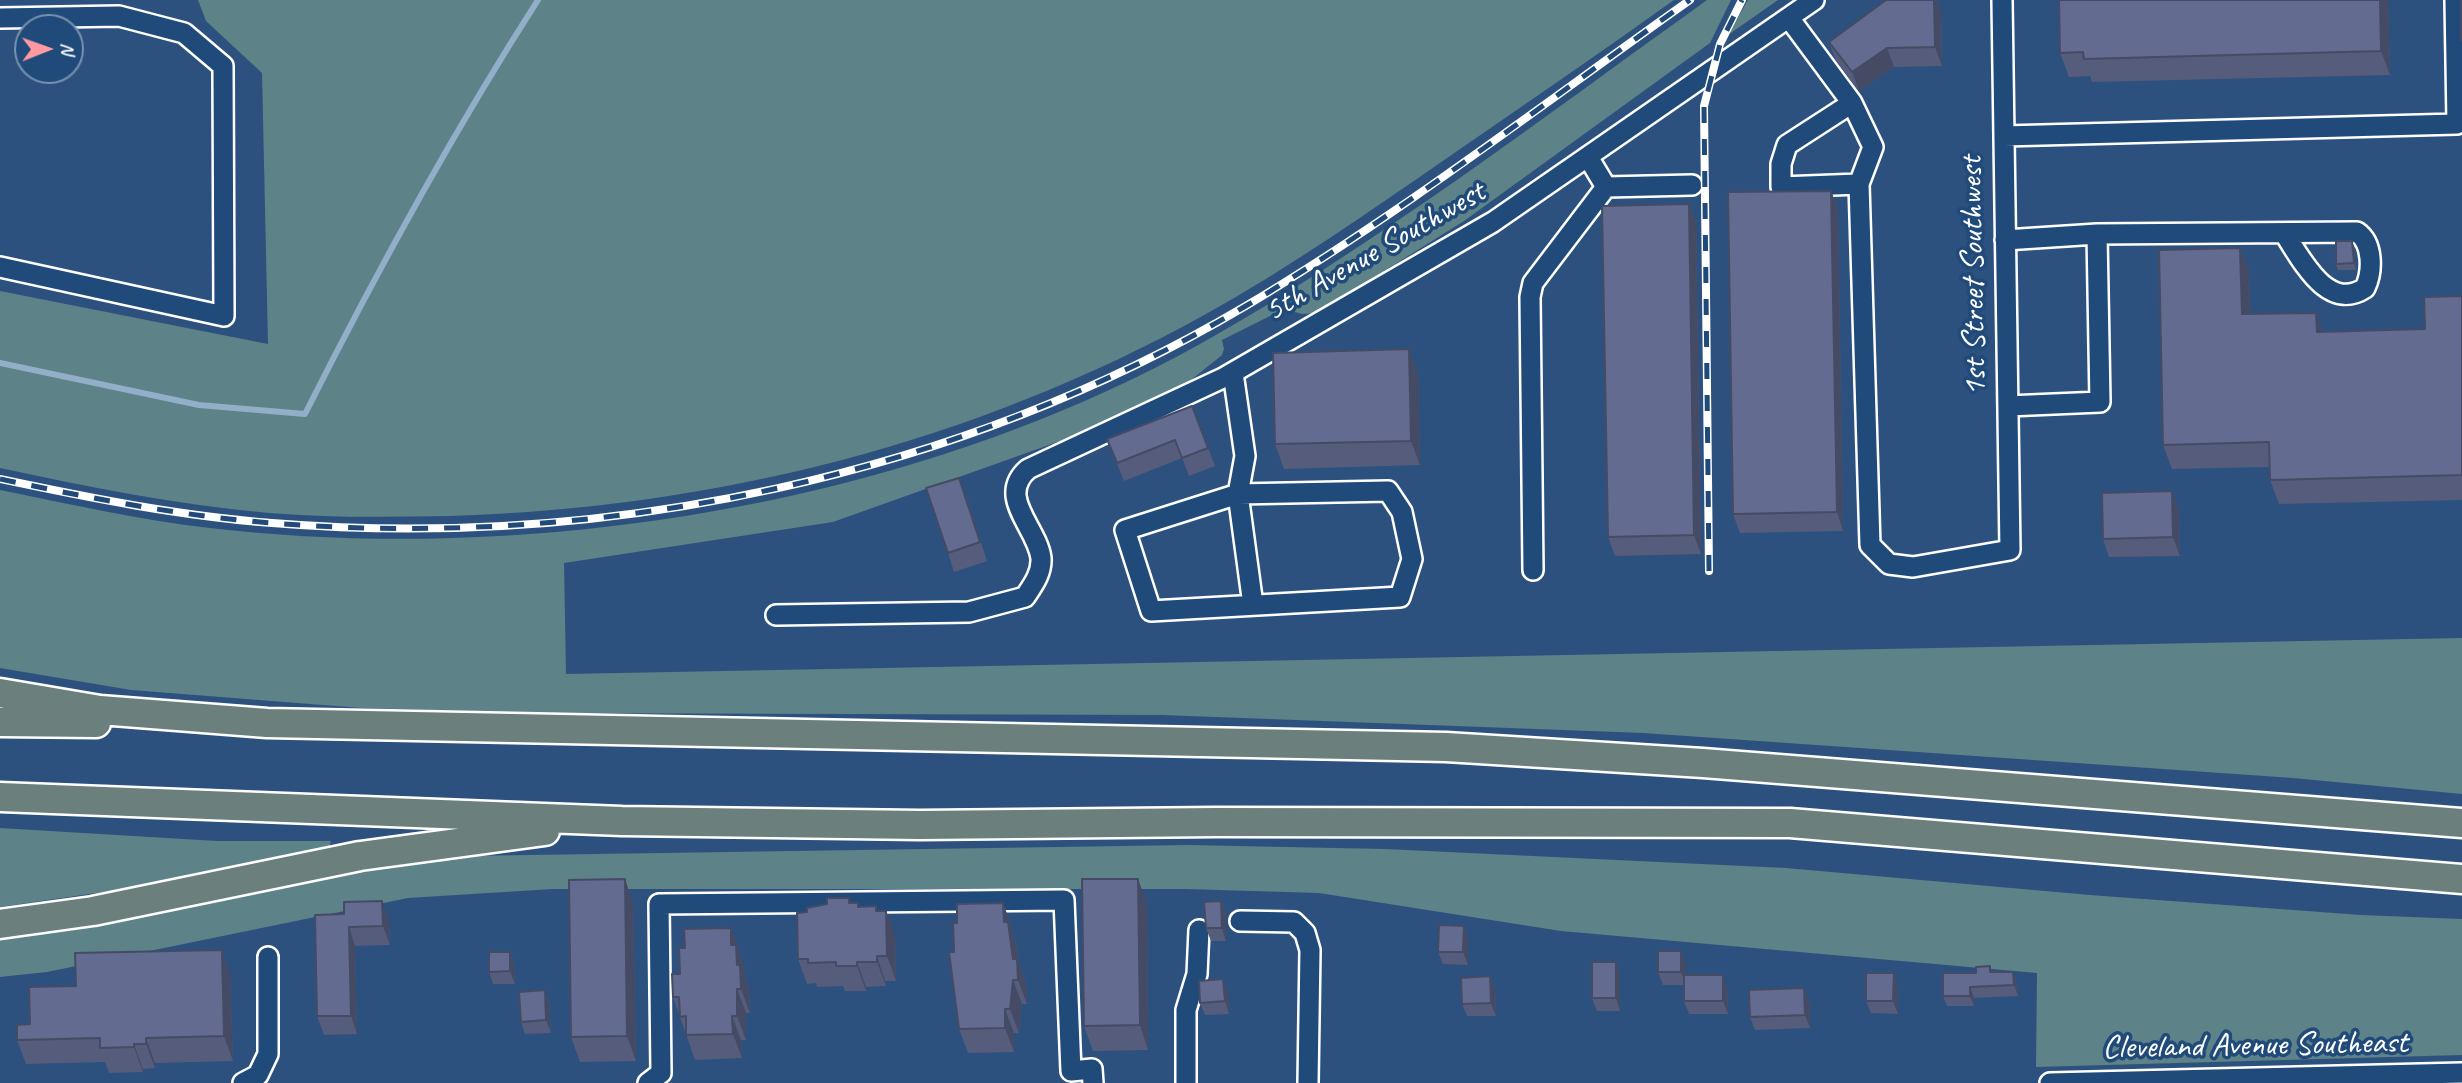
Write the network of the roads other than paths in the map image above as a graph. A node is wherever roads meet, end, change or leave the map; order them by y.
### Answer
1 (1814, 0) edge
2 (2002, 0) edge
3 (2455, 0) edge
4 (0, 18) edge
5 (1789, 18) junction
6 (1852, 103) junction
7 (2004, 136) junction
8 (1588, 157) junction
9 (1859, 184) junction
10 (1692, 185) dead end
11 (1606, 187) junction
12 (2284, 233) junction
13 (2097, 234) junction
14 (2005, 240) junction
15 (0, 267) edge
16 (1233, 373) junction
17 (2008, 406) junction
18 (1238, 494) junction
19 (1533, 570) dead end
20 (1253, 605) junction
21 (776, 615) dead end
22 (0, 693) edge
23 (0, 722) edge
24 (267, 723) junction
25 (0, 797) edge
26 (622, 821) junction
27 (2462, 823) edge
28 (2462, 879) edge
29 (1240, 921) dead end
30 (0, 924) edge
31 (1199, 930) dead end
32 (268, 957) dead end
33 (2462, 1073) edge
34 (2125, 1082) edge
35 (2168, 1082) edge
36 (243, 1083) edge
37 (648, 1083) edge
38 (1093, 1083) edge
39 (1186, 1083) edge
40 (1308, 1083) edge
41 (2050, 1083) edge

1 - 5 street, 5th Avenue Southwest
2 - 7 street, 1st Street Southwest
3 - 7 street
4 - 15 street
5 - 6 street
5 - 8 street, 5th Avenue Southwest
6 - 9 street
6 - 9 street
7 - 14 street, 1st Street Southwest
8 - 11 street
8 - 16 street, 5th Avenue Southwest
9 - 17 street, 1st Street Southwest
10 - 11 street
11 - 19 street
12 - 12 street
12 - 13 street
13 - 14 street
13 - 17 street
14 - 17 street, 1st Street Southwest
16 - 18 street
16 - 21 street, 5th Avenue Southwest
18 - 20 street
18 - 20 street
18 - 20 street
22 - 24 highway
23 - 24 highway
24 - 27 highway
25 - 26 highway
26 - 28 highway
26 - 30 highway
29 - 40 street
31 - 39 street
32 - 36 street
33 - 35 street, Cleveland Avenue Southeast
34 - 35 street, Cleveland Avenue Southeast
34 - 41 street, Cleveland Avenue Southeast
37 - 38 street

